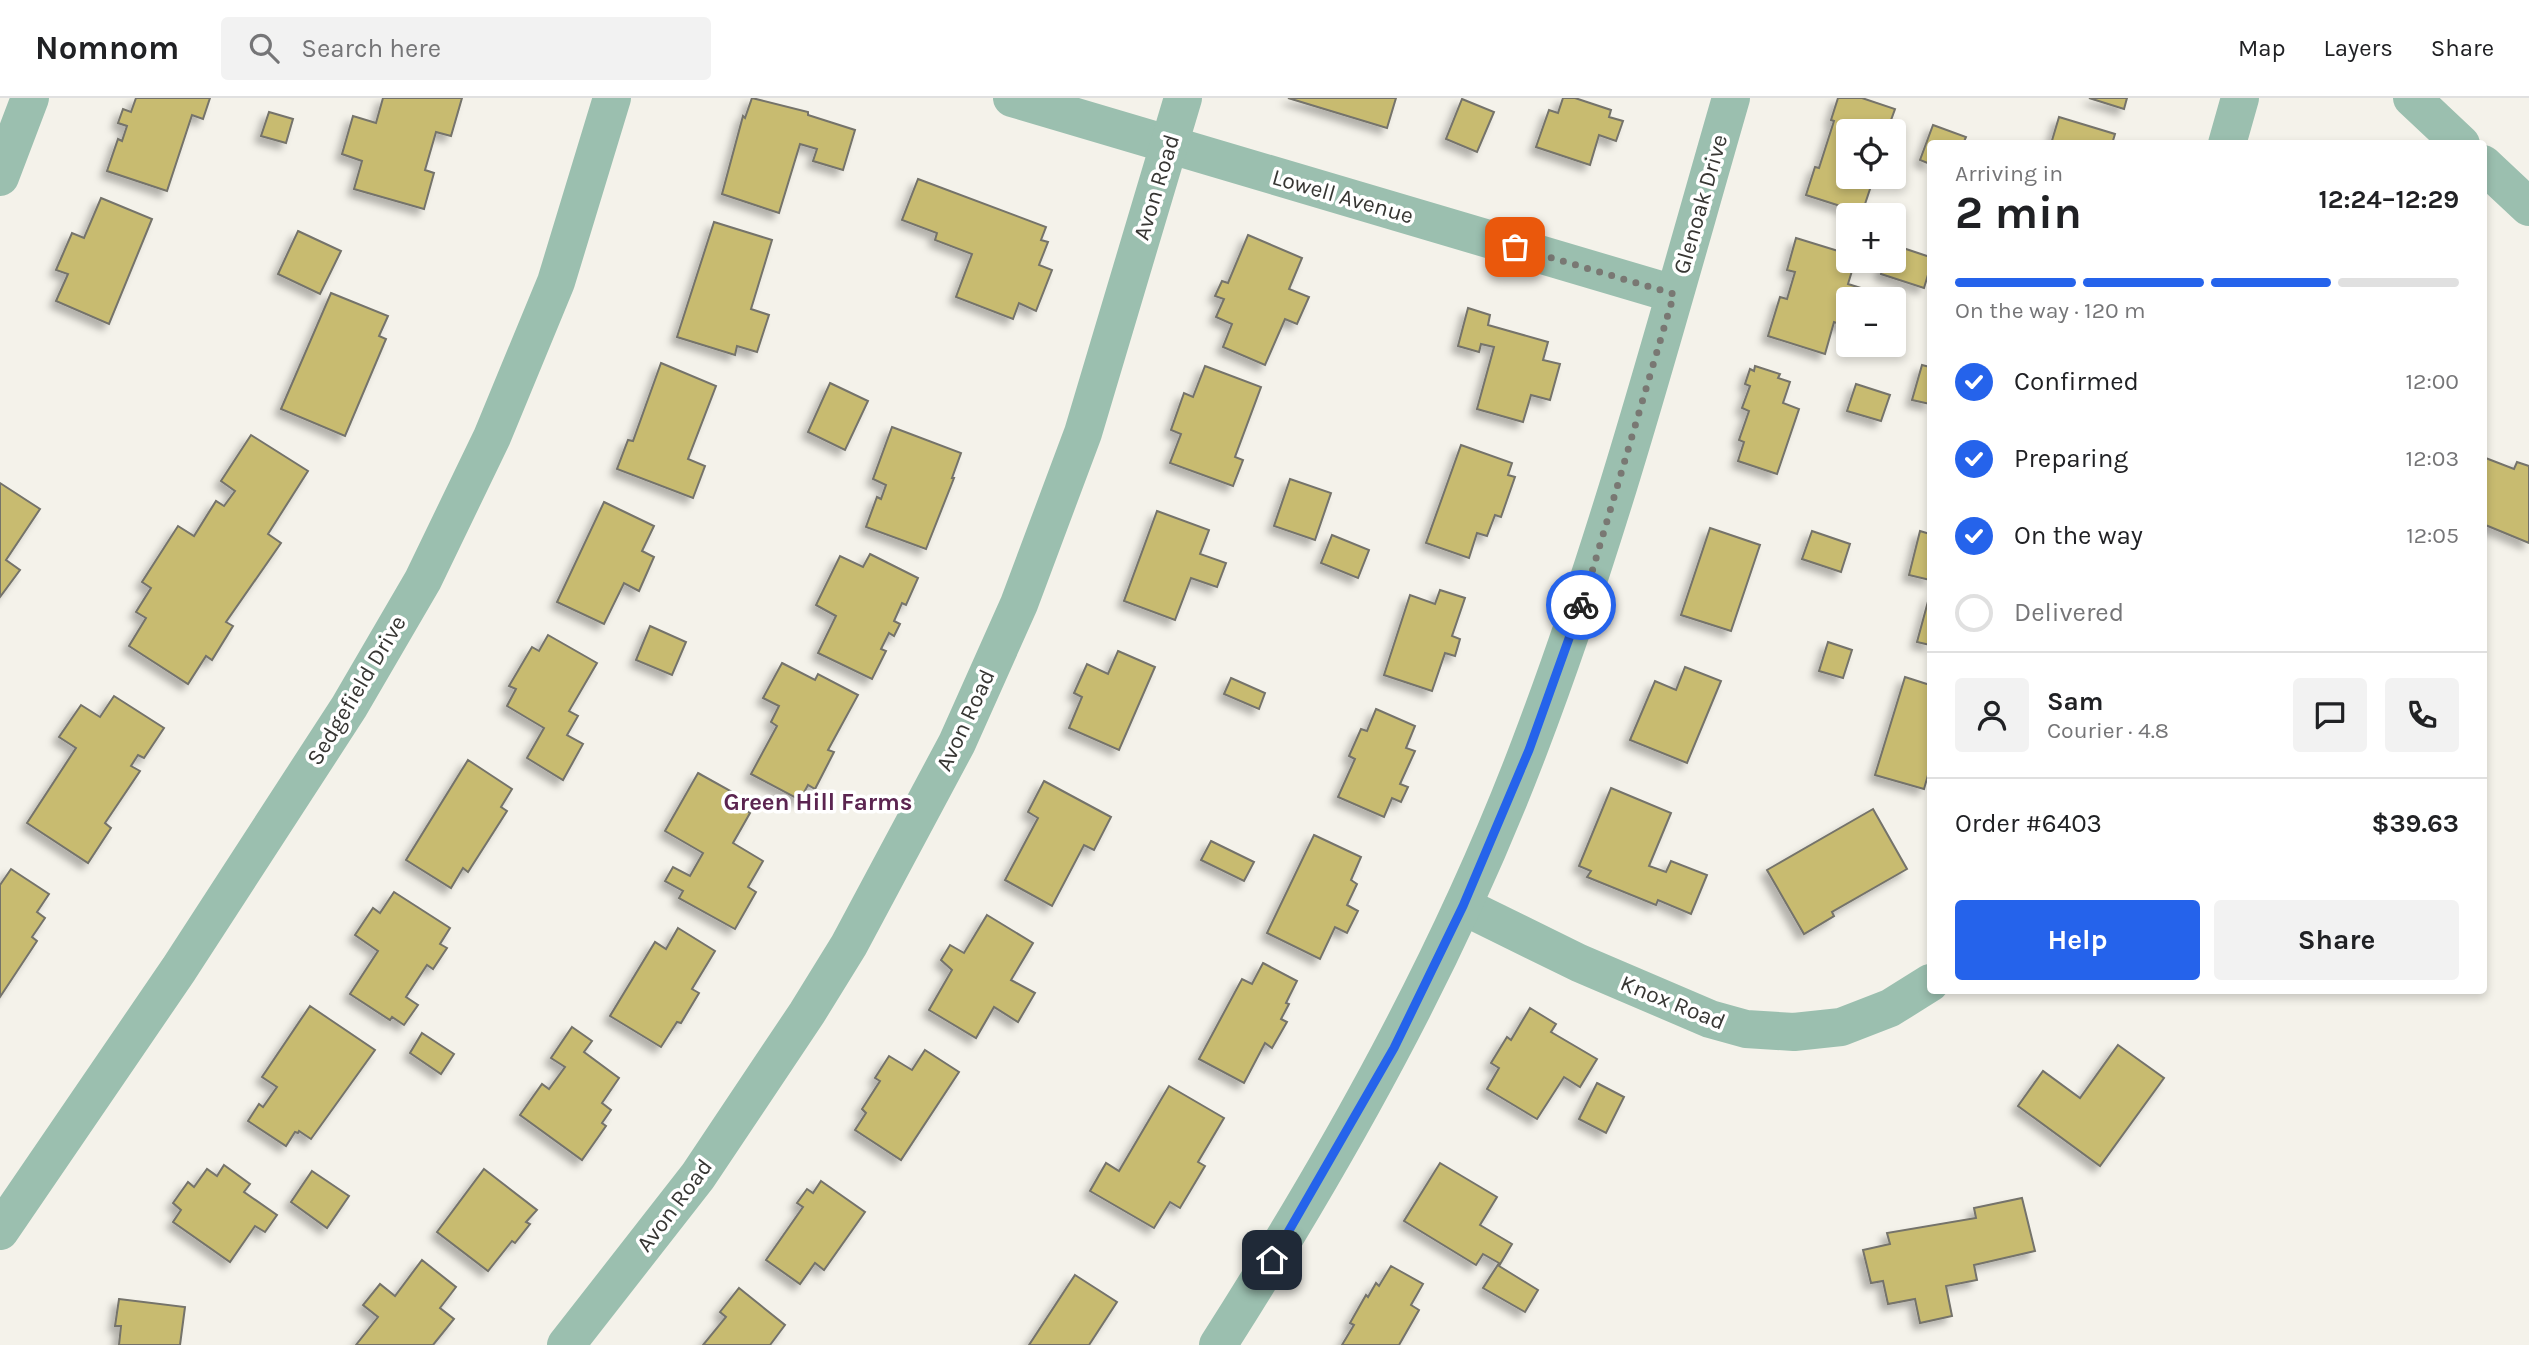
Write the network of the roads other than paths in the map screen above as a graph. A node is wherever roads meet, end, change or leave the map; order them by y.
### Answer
1 (30, 98) edge
2 (612, 98) edge
3 (1012, 98) edge
4 (1183, 98) edge
5 (1731, 98) edge
6 (2240, 98) edge
7 (2412, 98) edge
8 (2228, 140) edge
9 (2457, 140) edge
10 (1169, 144) junction
11 (2487, 168) edge
12 (0, 177) edge
13 (2529, 207) edge
14 (1674, 294) junction
15 (1463, 906) junction
16 (1927, 985) edge
17 (0, 1231) edge
18 (566, 1345) edge
19 (1218, 1345) edge

1 - 12 street
2 - 17 street, Sedgefield Drive
3 - 10 street, Lowell Avenue
4 - 10 street, Avon Road
5 - 14 street, Glenoak Drive
6 - 8 street
7 - 9 street
10 - 14 street, Lowell Avenue
10 - 18 street, Avon Road
11 - 13 street
14 - 15 street, Glenoak Drive
15 - 16 street, Knox Road
15 - 19 street, Glenoak Drive

